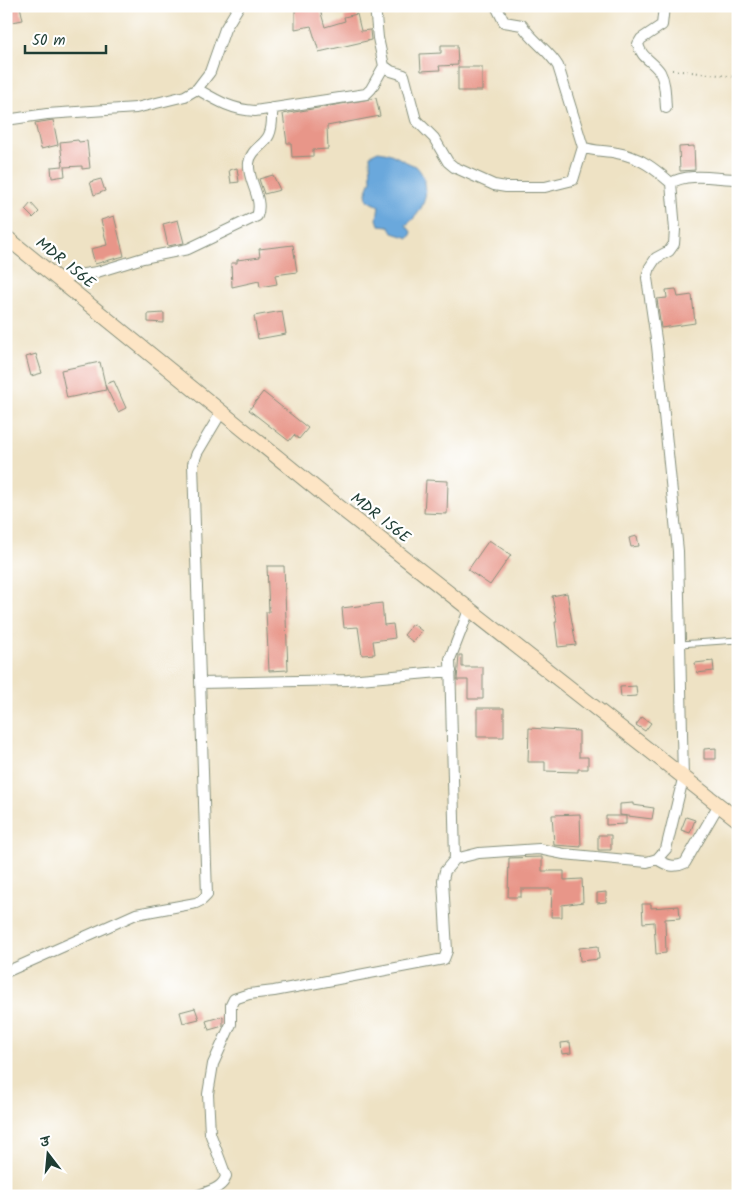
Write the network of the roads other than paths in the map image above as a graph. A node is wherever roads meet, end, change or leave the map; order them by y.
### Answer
1 (239, 6) edge
2 (375, 6) edge
3 (496, 6) edge
4 (664, 6) edge
5 (384, 66) junction
6 (197, 89) junction
7 (272, 108) junction
8 (666, 108) dead end
9 (6, 120) edge
10 (583, 146) junction
11 (738, 179) edge
12 (671, 183) junction
13 (6, 237) edge
14 (58, 278) junction
15 (222, 411) junction
16 (470, 610) junction
17 (738, 640) edge
18 (680, 644) junction
19 (451, 671) junction
20 (200, 683) junction
21 (684, 779) junction
22 (718, 806) junction
23 (738, 820) edge
24 (455, 859) junction
25 (657, 859) junction
26 (6, 972) edge
27 (196, 1196) edge

1 - 6 street
2 - 5 street
3 - 10 street
4 - 8 street
5 - 7 street
5 - 10 street
6 - 7 street
6 - 9 street
7 - 14 street
10 - 12 street
11 - 12 street
12 - 18 street
13 - 14 main road, MDR 156E
14 - 15 main road, MDR 156E
15 - 16 main road, MDR 156E
15 - 20 street
16 - 19 street
16 - 21 main road, MDR 156E
17 - 18 lane
18 - 21 street
19 - 20 street
19 - 24 street
20 - 26 street
21 - 22 main road, MDR 156E
21 - 25 street
22 - 23 main road, MDR 156E
22 - 25 street
24 - 25 street
24 - 27 street

